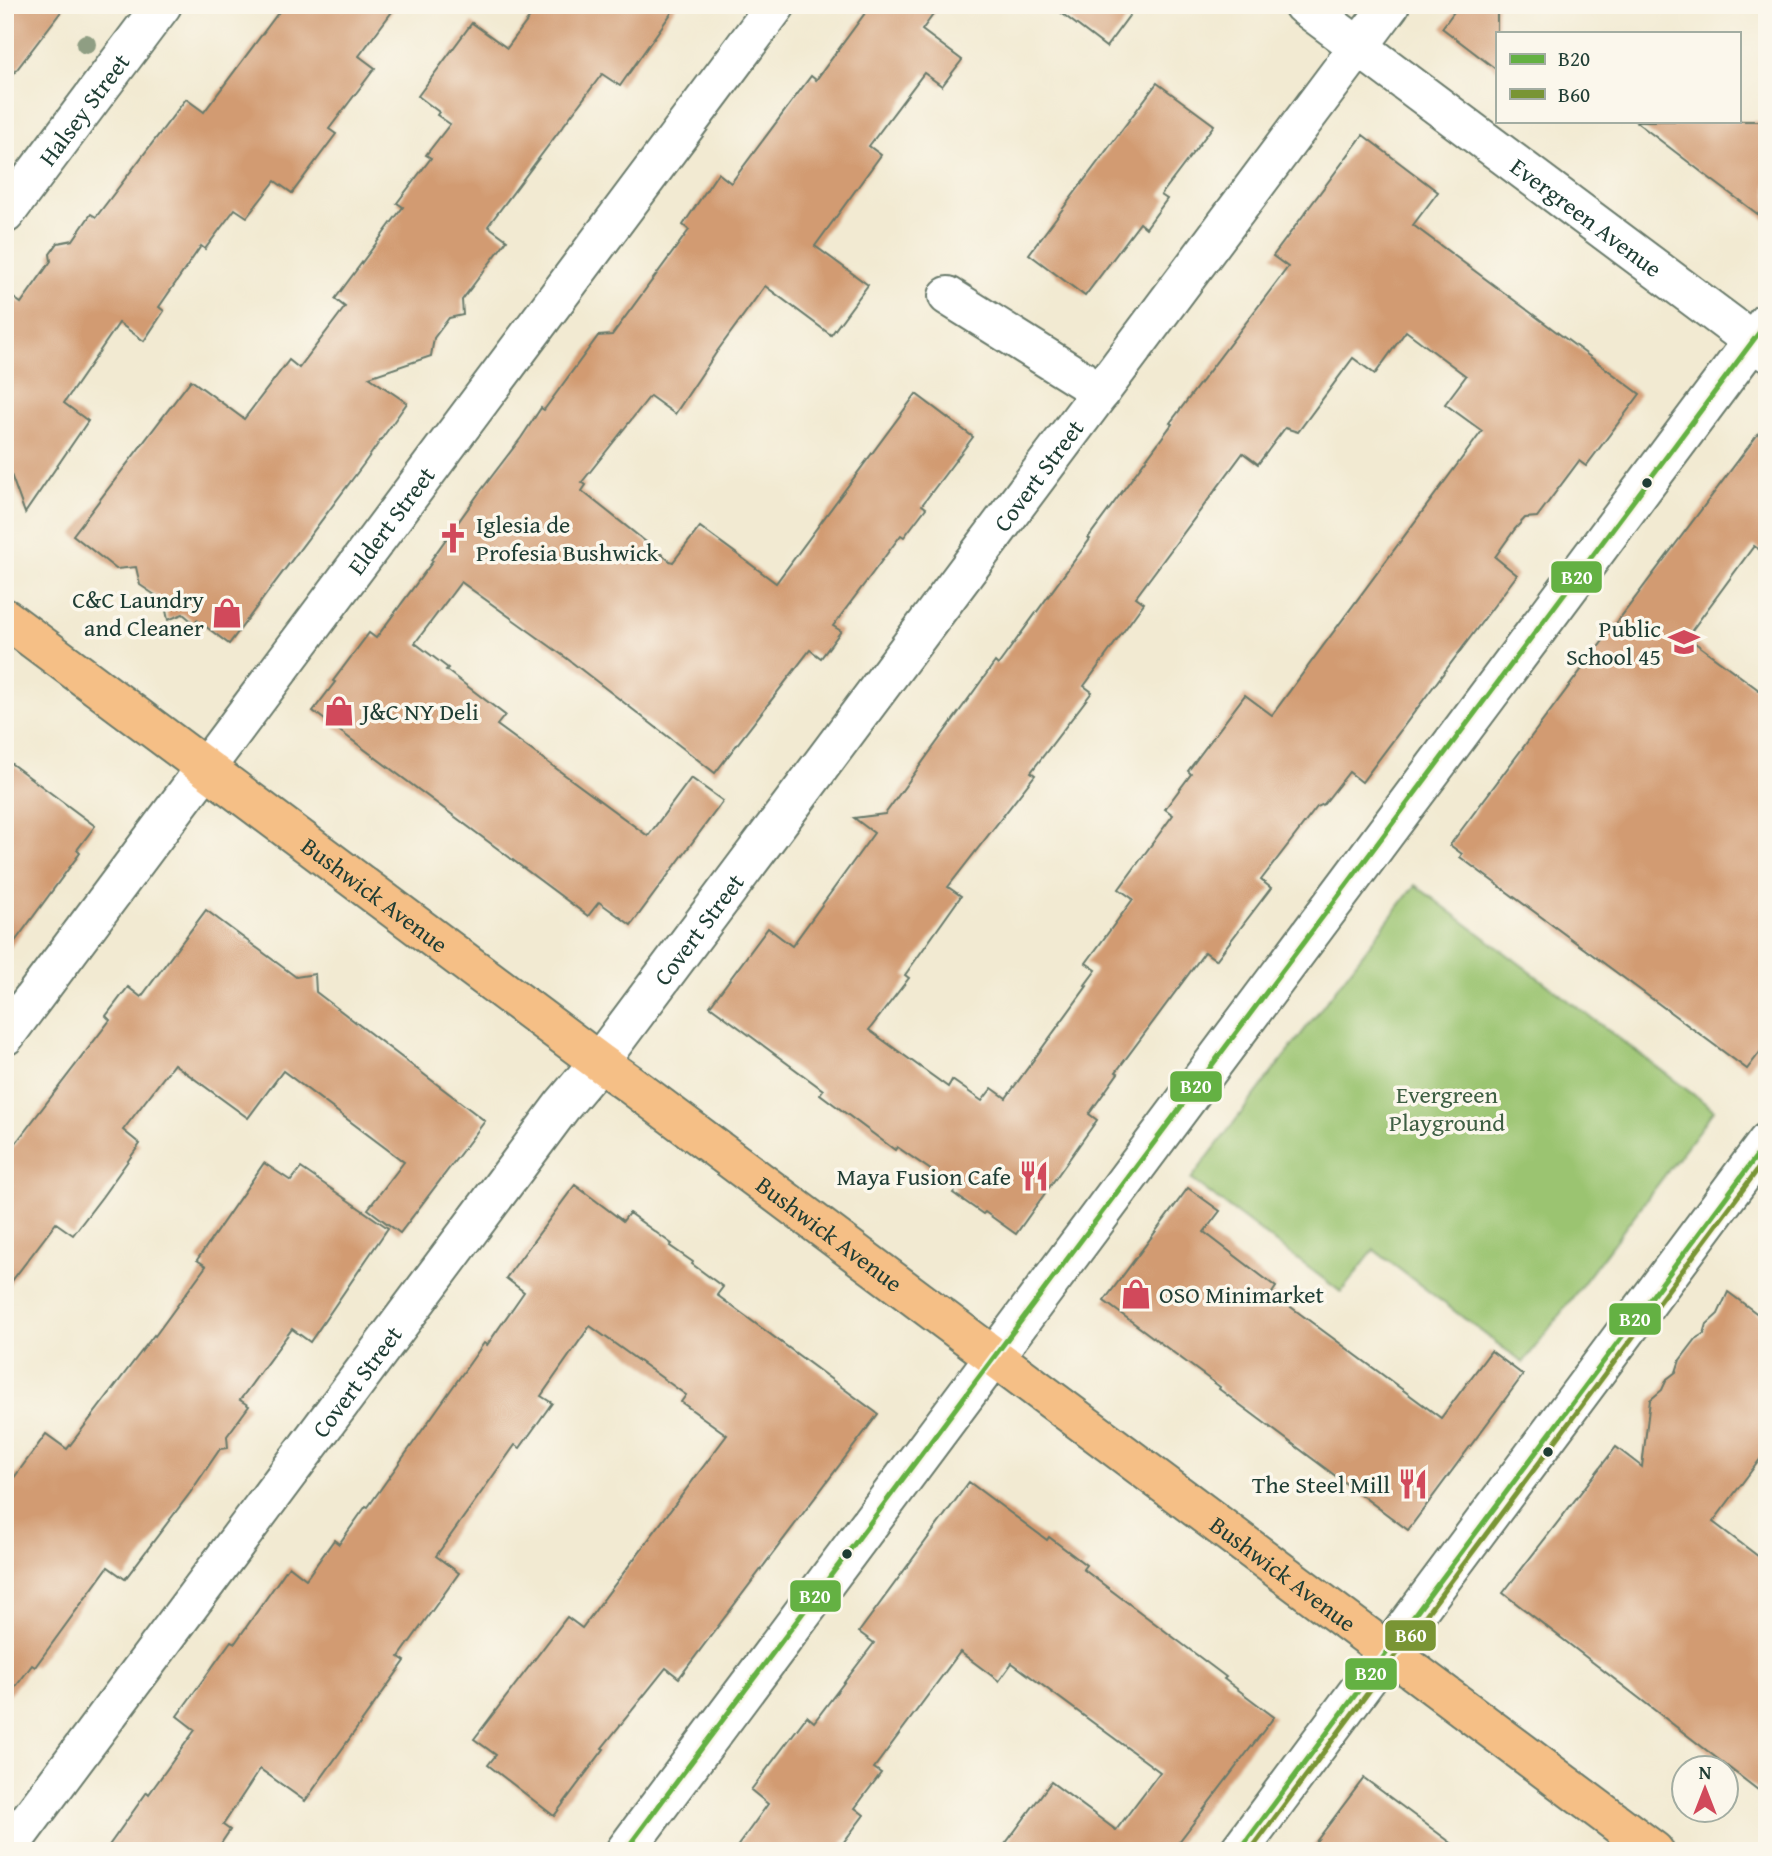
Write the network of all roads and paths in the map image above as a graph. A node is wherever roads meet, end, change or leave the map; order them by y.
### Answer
1 (162, 5) edge
2 (776, 5) edge
3 (1303, 5) edge
4 (1390, 5) edge
5 (1359, 47) junction
6 (5, 214) edge
7 (947, 296) dead end
8 (1762, 339) edge
9 (1101, 392) junction
10 (5, 618) edge
11 (206, 768) junction
12 (5, 1035) edge
13 (599, 1062) junction
14 (1767, 1142) edge
15 (994, 1357) junction
16 (1387, 1651) junction
17 (13, 1848) edge
18 (625, 1851) edge
19 (1239, 1851) edge
20 (1654, 1851) edge

1 - 6 street, Halsey Street
2 - 11 street, Eldert Street
3 - 5 street, Evergreen Avenue
4 - 5 street, Covert Street
5 - 8 street, Evergreen Avenue
5 - 9 street, Covert Street
7 - 9 street
8 - 15 street
9 - 13 street, Covert Street
10 - 11 main road, Bushwick Avenue
11 - 12 street, Eldert Street
11 - 13 main road, Bushwick Avenue
13 - 15 main road, Bushwick Avenue
13 - 17 street, Covert Street
14 - 16 street
15 - 16 main road, Bushwick Avenue
15 - 18 street
16 - 19 street
16 - 20 main road, Bushwick Avenue

